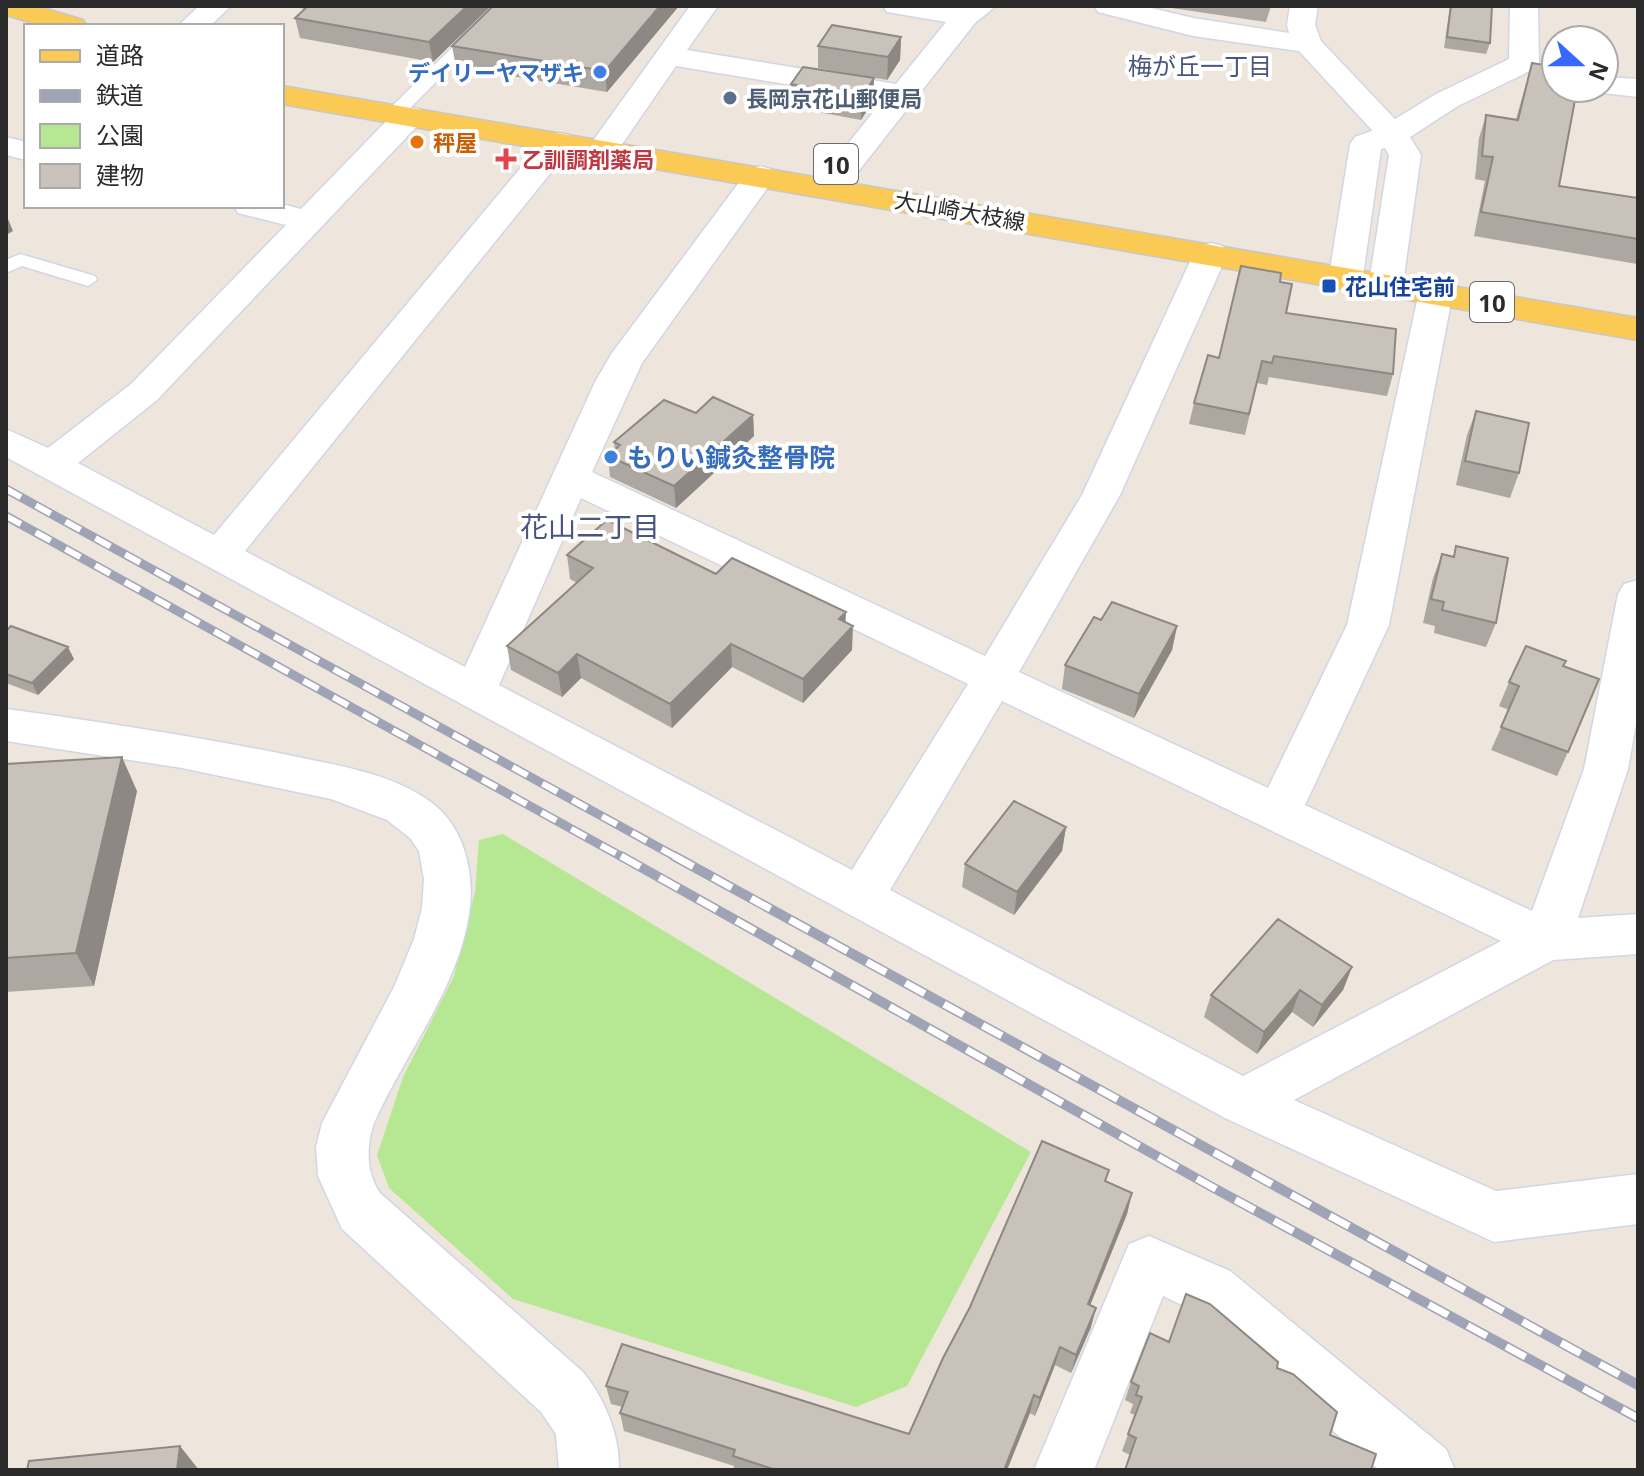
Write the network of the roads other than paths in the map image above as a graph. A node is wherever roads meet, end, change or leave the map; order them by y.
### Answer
1 (6, 6) edge
2 (217, 6) edge
3 (504, 6) edge
4 (704, 6) edge
5 (897, 6) edge
6 (1108, 6) edge
7 (1304, 6) edge
8 (1524, 6) edge
9 (973, 12) edge
10 (66, 24) edge
11 (194, 24) edge
12 (1308, 44) junction
13 (669, 56) junction
14 (1515, 69) junction
15 (284, 73) edge
16 (1540, 75) edge
17 (901, 94) junction
18 (284, 95) edge
19 (406, 108) junction
20 (1393, 134) junction
21 (611, 138) junction
22 (559, 142) junction
23 (846, 166) junction
24 (760, 176) junction
25 (258, 208) edge
26 (307, 220) junction
27 (1211, 253) junction
28 (1348, 263) junction
29 (6, 267) edge
30 (1388, 270) junction
31 (88, 280) dead end
32 (1436, 292) junction
33 (1638, 301) edge
34 (1638, 329) edge
35 (6, 441) edge
36 (51, 465) junction
37 (572, 478) junction
38 (220, 555) junction
39 (1638, 594) edge
40 (1634, 641) edge
41 (994, 678) junction
42 (475, 691) junction
43 (6, 725) edge
44 (1278, 813) junction
45 (860, 898) junction
46 (1638, 934) edge
47 (1546, 940) junction
48 (1243, 1102) junction
49 (1638, 1199) edge
50 (589, 1470) edge
51 (1064, 1470) edge
52 (1425, 1470) edge

1 - 10 main road
2 - 11 street
3 - 19 lane
4 - 13 street
5 - 9 street
6 - 12 street
7 - 12 street
8 - 14 street
9 - 17 street
12 - 20 street
13 - 17 street
13 - 21 street
14 - 16 street
14 - 20 street
15 - 19 main road, 大山崎大枝線 / 10
17 - 23 street
18 - 19 main road, 大山崎大枝線 / 10
19 - 21 main road, 大山崎大枝線 / 10
19 - 22 main road, 大山崎大枝線 / 10
19 - 26 street
20 - 28 street
20 - 30 street
21 - 22 main road, 大山崎大枝線 / 10
21 - 23 main road, 大山崎大枝線 / 10
21 - 24 main road, 大山崎大枝線 / 10
22 - 38 street
23 - 28 main road, 大山崎大枝線 / 10
24 - 27 main road, 大山崎大枝線 / 10
24 - 37 street
25 - 26 street
26 - 36 street
27 - 28 main road, 大山崎大枝線 / 10
27 - 41 street
28 - 30 main road, 大山崎大枝線 / 10
29 - 31 lane
30 - 32 main road, 大山崎大枝線 / 10
30 - 33 main road, 大山崎大枝線 / 10
32 - 34 main road, 大山崎大枝線 / 10
32 - 44 street
35 - 36 street
36 - 38 street
37 - 41 street
37 - 42 street
38 - 42 street
39 - 40 street
40 - 47 street
41 - 44 street
41 - 45 street
42 - 45 street
43 - 50 street
44 - 47 street
45 - 48 street
46 - 47 street
47 - 48 street
48 - 49 street
51 - 52 street

